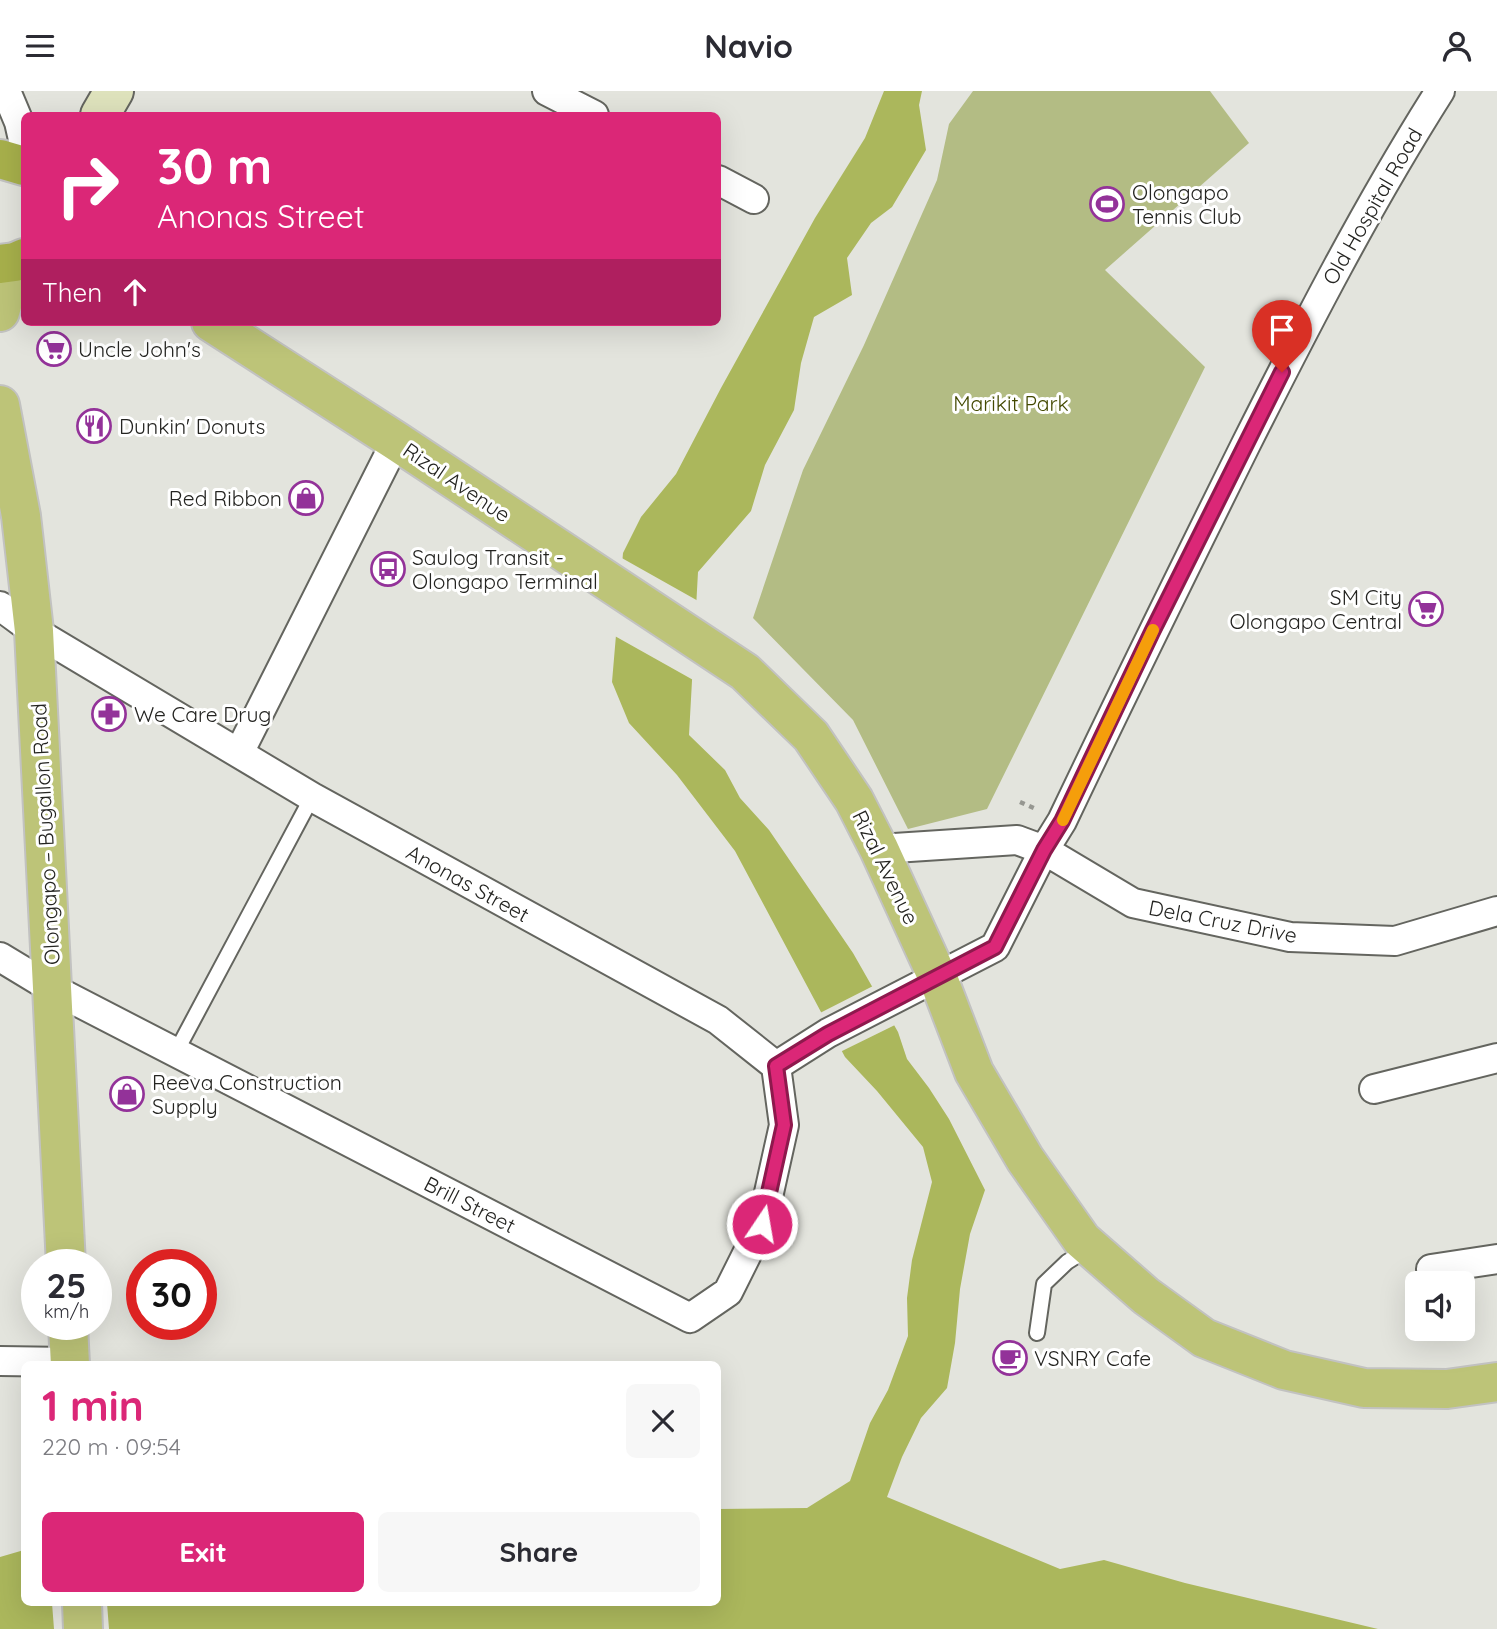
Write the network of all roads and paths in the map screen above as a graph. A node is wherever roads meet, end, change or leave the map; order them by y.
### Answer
1 (6, 91) edge
2 (114, 91) edge
3 (547, 91) edge
4 (1440, 91) edge
5 (102, 112) edge
6 (588, 112) edge
7 (21, 131) edge
8 (0, 159) edge
9 (21, 165) edge
10 (721, 182) edge
11 (754, 199) dead end
12 (13, 261) edge
13 (0, 312) edge
14 (217, 326) edge
15 (0, 405) edge
16 (396, 441) junction
17 (0, 606) edge
18 (34, 631) junction
19 (239, 753) junction
20 (312, 797) junction
21 (879, 849) junction
22 (1044, 850) junction
23 (1497, 911) edge
24 (0, 957) edge
25 (938, 978) junction
26 (53, 989) junction
27 (176, 1052) junction
28 (1497, 1059) edge
29 (776, 1066) junction
30 (1374, 1089) dead end
31 (1090, 1248) junction
32 (65, 1249) edge
33 (1497, 1259) edge
34 (1431, 1269) dead end
35 (1037, 1333) dead end
36 (69, 1340) edge
37 (0, 1361) edge
38 (70, 1361) edge
39 (21, 1362) edge
40 (1497, 1382) edge
41 (82, 1606) edge
42 (83, 1629) edge

1 - 7 street
2 - 5 main road
3 - 6 street
4 - 22 street, Old Hospital Road
8 - 9 highway
10 - 11 street
12 - 13 main road
14 - 16 main road, Rizal Avenue
15 - 18 main road, Olongapo – Bugallon Road
16 - 19 street
16 - 21 main road, Rizal Avenue
17 - 18 street, Anonas Street
18 - 19 street, Anonas Street
18 - 26 main road, Olongapo – Bugallon Road
19 - 20 street, Anonas Street
20 - 27 lane
20 - 29 street, Anonas Street
21 - 22 street
21 - 25 main road, Rizal Avenue
22 - 23 street, Dela Cruz Drive
22 - 25 street, Old Hospital Road
24 - 26 street, Brill Street
25 - 29 street
25 - 31 main road, Rizal Avenue
26 - 27 street, Brill Street
26 - 32 main road, Olongapo – Bugallon Road
27 - 29 street, Brill Street
28 - 30 street
31 - 35 lane
31 - 40 main road, Rizal Avenue
33 - 34 street
36 - 38 main road
37 - 39 street
41 - 42 main road

